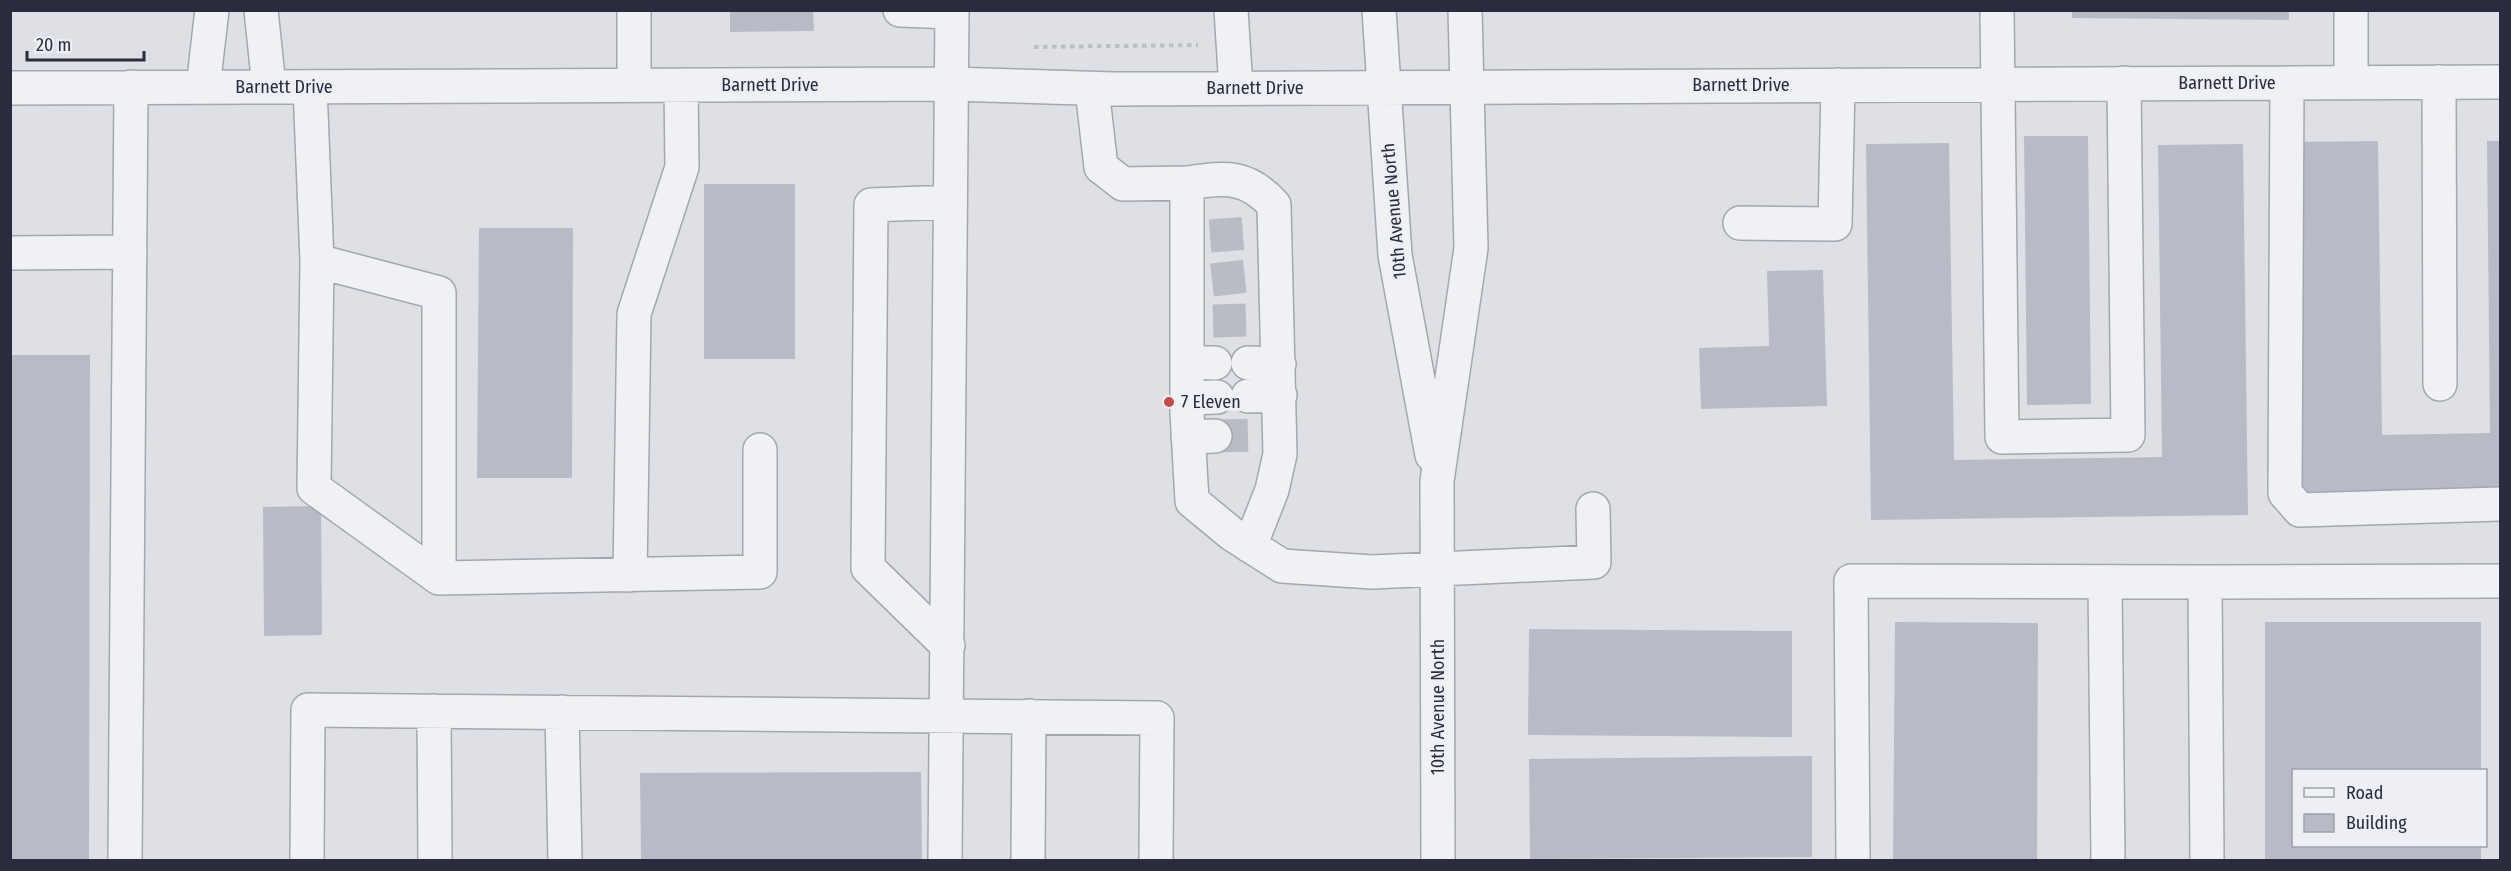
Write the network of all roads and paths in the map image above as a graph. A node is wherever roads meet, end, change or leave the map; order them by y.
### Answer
1 (212, 10) edge
2 (261, 10) edge
3 (634, 10) edge
4 (900, 10) edge
5 (1231, 10) edge
6 (1379, 10) edge
7 (1465, 10) edge
8 (1997, 10) edge
9 (2351, 10) edge
10 (952, 11) edge
11 (2351, 82) junction
12 (2439, 82) junction
13 (2500, 82) edge
14 (2124, 83) junction
15 (2287, 83) junction
16 (951, 84) junction
17 (1998, 84) junction
18 (1838, 85) junction
19 (634, 86) junction
20 (681, 86) junction
21 (131, 87) junction
22 (203, 87) junction
23 (269, 87) junction
24 (310, 87) junction
25 (1384, 87) junction
26 (1466, 87) junction
27 (10, 88) edge
28 (1236, 88) junction
29 (1092, 89) junction
30 (1187, 183) junction
31 (950, 202) junction
32 (1740, 223) dead end
33 (130, 252) junction
34 (10, 253) edge
35 (317, 261) junction
36 (2440, 384) dead end
37 (1243, 385) junction
38 (760, 450) dead end
39 (1437, 481) junction
40 (2500, 504) edge
41 (1593, 509) dead end
42 (1250, 546) junction
43 (1437, 568) junction
44 (630, 575) junction
45 (439, 578) junction
46 (2500, 581) edge
47 (2105, 582) junction
48 (2205, 582) junction
49 (948, 646) junction
50 (434, 711) junction
51 (562, 712) junction
52 (947, 714) junction
53 (1029, 716) junction
54 (125, 861) edge
55 (307, 861) edge
56 (435, 861) edge
57 (565, 861) edge
58 (945, 861) edge
59 (1028, 861) edge
60 (1156, 861) edge
61 (1438, 861) edge
62 (1853, 861) edge
63 (2108, 861) edge
64 (2207, 861) edge

1 - 22 street
2 - 23 street
3 - 19 street
4 - 10 street
5 - 28 street
6 - 25 street, 10th Avenue North
7 - 26 street, 10th Avenue North
8 - 17 street
9 - 11 street
10 - 16 street
11 - 12 street, Barnett Drive
11 - 15 street, Barnett Drive
12 - 13 street, Barnett Drive
12 - 36 street
14 - 15 street, Barnett Drive
14 - 17 street, Barnett Drive
14 - 17 street
15 - 40 street
16 - 20 street, Barnett Drive
16 - 29 street, Barnett Drive
16 - 31 street
17 - 18 street, Barnett Drive
18 - 26 street, Barnett Drive
18 - 32 street
19 - 20 street, Barnett Drive
19 - 24 street, Barnett Drive
20 - 44 street
21 - 22 street, Barnett Drive
21 - 27 street, Barnett Drive
21 - 33 street
22 - 23 street, Barnett Drive
23 - 24 street, Barnett Drive
24 - 35 street
25 - 26 street, Barnett Drive
25 - 28 street, Barnett Drive
25 - 39 street, 10th Avenue North
26 - 39 street, 10th Avenue North
28 - 29 street, Barnett Drive
29 - 30 street
30 - 37 street
30 - 37 street
31 - 49 street
31 - 49 street
33 - 34 street
33 - 54 street
35 - 45 street
35 - 45 street
37 - 42 street
37 - 42 street
38 - 44 street
39 - 43 street, 10th Avenue North
41 - 43 street
42 - 43 street
43 - 61 street, 10th Avenue North
44 - 45 street
46 - 48 street
47 - 48 street
47 - 62 street
47 - 63 street
48 - 64 street
49 - 52 street
50 - 51 street
50 - 55 street
50 - 56 street
51 - 52 street
51 - 57 street
52 - 53 street
52 - 58 street
53 - 59 street
53 - 60 street

